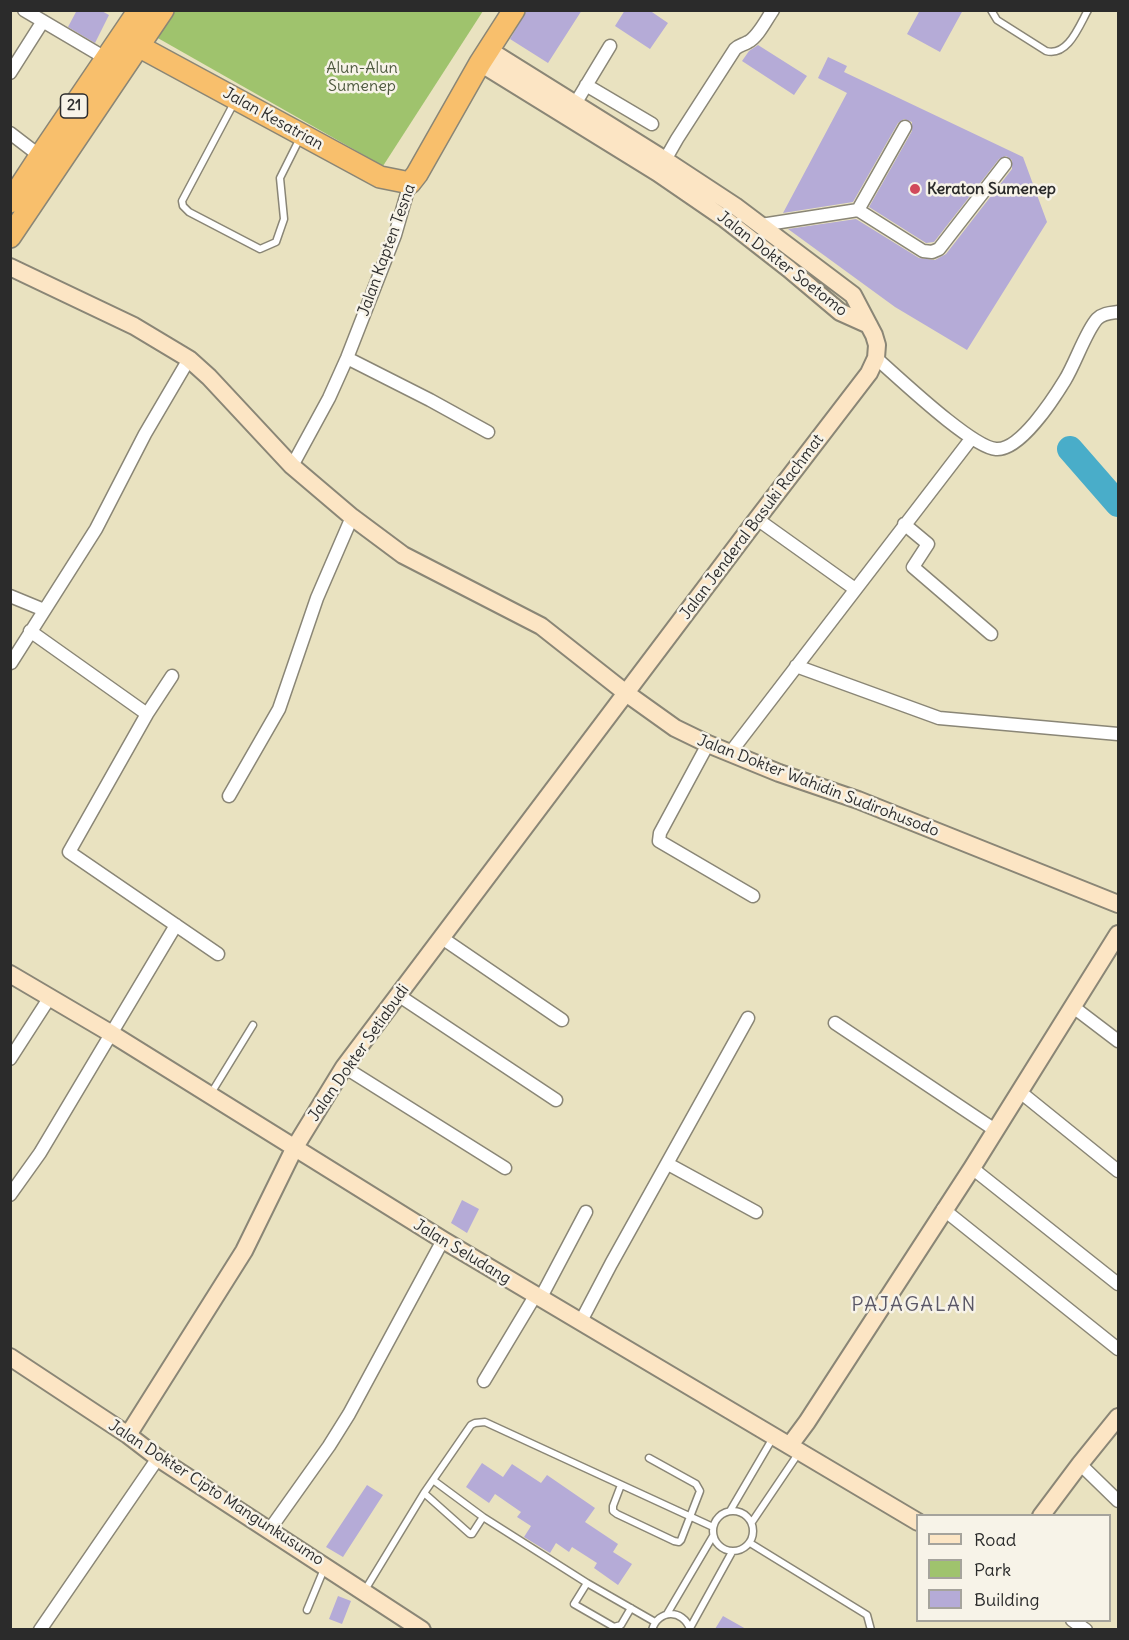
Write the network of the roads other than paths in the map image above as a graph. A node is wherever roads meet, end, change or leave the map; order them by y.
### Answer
1 (24, 10) edge
2 (139, 10) edge
3 (163, 10) edge
4 (514, 10) edge
5 (773, 10) edge
6 (991, 10) edge
7 (1088, 11) edge
8 (43, 21) junction
9 (610, 46) dead end
10 (140, 47) junction
11 (484, 56) junction
12 (107, 59) junction
13 (10, 73) edge
14 (586, 85) junction
15 (236, 99) junction
16 (570, 110) junction
17 (652, 124) dead end
18 (905, 127) dead end
19 (10, 133) edge
20 (302, 135) junction
21 (40, 156) junction
22 (1005, 164) dead end
23 (662, 166) junction
24 (410, 183) junction
25 (10, 202) edge
26 (858, 210) junction
27 (761, 225) junction
28 (10, 237) edge
29 (751, 239) junction
30 (10, 267) edge
31 (1119, 312) edge
32 (868, 325) junction
33 (347, 358) junction
34 (876, 358) junction
35 (189, 359) junction
36 (488, 432) dead end
37 (971, 439) junction
38 (292, 466) junction
39 (352, 517) junction
40 (757, 519) junction
41 (904, 525) junction
42 (855, 589) junction
43 (10, 596) edge
44 (44, 610) junction
45 (30, 631) junction
46 (991, 634) dead end
47 (11, 663) edge
48 (796, 666) junction
49 (172, 676) dead end
50 (626, 693) junction
51 (147, 714) junction
52 (1119, 734) edge
53 (708, 744) junction
54 (730, 753) junction
55 (229, 796) dead end
56 (753, 896) dead end
57 (1119, 904) edge
58 (176, 925) junction
59 (1119, 934) edge
60 (442, 938) junction
61 (218, 954) dead end
62 (10, 974) edge
63 (398, 995) junction
64 (50, 997) junction
65 (1072, 1006) junction
66 (747, 1018) dead end
67 (562, 1020) dead end
68 (835, 1023) dead end
69 (253, 1024) dead end
70 (112, 1034) junction
71 (1119, 1041) edge
72 (10, 1059) edge
73 (344, 1067) junction
74 (1019, 1091) junction
75 (210, 1095) junction
76 (556, 1100) dead end
77 (995, 1130) junction
78 (295, 1148) junction
79 (668, 1164) junction
80 (505, 1168) dead end
81 (972, 1168) junction
82 (1119, 1171) edge
83 (10, 1194) edge
84 (943, 1209) junction
85 (586, 1212) dead end
86 (756, 1212) dead end
87 (443, 1240) junction
88 (1119, 1284) edge
89 (538, 1298) junction
90 (580, 1323) junction
91 (1119, 1349) edge
92 (10, 1357) edge
93 (484, 1381) dead end
94 (1119, 1417) edge
95 (128, 1436) junction
96 (774, 1436) junction
97 (794, 1448) junction
98 (158, 1458) junction
99 (649, 1458) dead end
100 (1080, 1464) junction
101 (433, 1480) junction
102 (621, 1485) junction
103 (424, 1493) junction
104 (1119, 1501) edge
105 (730, 1511) junction
106 (1042, 1514) edge
107 (691, 1516) junction
108 (483, 1517) junction
109 (916, 1521) edge
110 (752, 1522) junction
111 (713, 1527) junction
112 (270, 1529) junction
113 (713, 1536) junction
114 (750, 1543) junction
115 (732, 1552) junction
116 (326, 1566) junction
117 (587, 1582) junction
118 (365, 1591) junction
119 (631, 1608) junction
120 (308, 1610) dead end
121 (667, 1614) junction
122 (655, 1622) junction
123 (415, 1628) edge
124 (40, 1629) edge
125 (652, 1629) edge
126 (690, 1629) edge
127 (871, 1629) edge

1 - 8 street
2 - 12 highway, 21
3 - 10 highway, 21
4 - 11 highway, Jalan Kapten Tesna
5 - 23 street
6 - 7 lane
8 - 12 street
8 - 13 street
9 - 14 street
10 - 15 highway, Jalan Kesatrian
10 - 28 highway, 21
11 - 16 street, Jalan Dokter Soetomo
11 - 24 highway, Jalan Kapten Tesna
12 - 21 highway, 21
14 - 16 street
14 - 17 street
15 - 20 highway, Jalan Kesatrian
15 - 20 lane
16 - 23 street, Jalan Dokter Soetomo
18 - 26 street
19 - 21 street
20 - 24 highway, Jalan Kesatrian
21 - 25 highway, 21
22 - 26 street
23 - 27 street, Jalan Dokter Soetomo
23 - 29 street, Jalan Dokter Soetomo
24 - 33 street, Jalan Kapten Tesna
26 - 27 street
27 - 29 street
27 - 32 street, Jalan Dokter Soetomo
29 - 32 street, Jalan Dokter Soetomo
30 - 35 street, Jalan Dokter Wahidin Sudirohusodo
31 - 37 street
32 - 34 street
33 - 36 street
33 - 38 street, Jalan Kapten Tesna
34 - 37 street
34 - 40 street, Jalan Jenderal Basuki Rachmat
35 - 38 street, Jalan Dokter Wahidin Sudirohusodo
35 - 44 street
37 - 41 street
38 - 39 street, Jalan Dokter Wahidin Sudirohusodo
39 - 50 street, Jalan Dokter Wahidin Sudirohusodo
39 - 55 street
40 - 42 street
40 - 50 street, Jalan Jenderal Basuki Rachmat
41 - 42 street
41 - 46 street
42 - 48 street
43 - 44 street
44 - 45 street
45 - 47 street
45 - 51 street
48 - 52 street
48 - 54 street
49 - 51 street
50 - 53 street, Jalan Dokter Wahidin Sudirohusodo
50 - 60 street, Jalan Dokter Setiabudi
51 - 58 street
53 - 54 street, Jalan Dokter Wahidin Sudirohusodo
53 - 56 street
54 - 57 street, Jalan Dokter Wahidin Sudirohusodo
58 - 61 street
58 - 70 street
59 - 65 street
60 - 63 street, Jalan Dokter Setiabudi
60 - 67 street
62 - 64 street, Jalan Seludang
63 - 73 street, Jalan Dokter Setiabudi
63 - 76 street
64 - 70 street, Jalan Seludang
64 - 72 street
65 - 71 street
65 - 74 street
66 - 79 street
68 - 77 street
69 - 75 lane
70 - 75 street, Jalan Seludang
70 - 83 street
73 - 78 street, Jalan Dokter Setiabudi
73 - 80 street
74 - 77 street
74 - 82 street
75 - 78 street, Jalan Seludang
77 - 81 street
78 - 87 street, Jalan Seludang
78 - 95 street, Jalan Dokter Setiabudi
79 - 86 street
79 - 90 street
81 - 84 street
81 - 88 street
84 - 91 street
84 - 97 street
85 - 89 street
87 - 89 street, Jalan Seludang
87 - 112 street
89 - 90 street, Jalan Seludang
89 - 93 street
90 - 96 street, Jalan Seludang
92 - 95 street, Jalan Dokter Cipto Mangunkusumo
94 - 100 street
95 - 98 street, Jalan Dokter Cipto Mangunkusumo
96 - 97 street, Jalan Seludang
96 - 105 lane
97 - 109 street, Jalan Seludang
97 - 110 lane
98 - 112 street, Jalan Dokter Cipto Mangunkusumo
98 - 124 street
99 - 107 lane
100 - 104 street
100 - 106 street
101 - 102 lane
101 - 103 lane
101 - 108 lane
102 - 107 lane
102 - 107 lane
103 - 108 lane
103 - 118 lane
105 - 110 lane
105 - 111 lane
107 - 111 lane
108 - 117 lane
110 - 114 lane
111 - 113 lane
112 - 116 street, Jalan Dokter Cipto Mangunkusumo
113 - 115 lane
113 - 121 lane
114 - 115 lane
114 - 127 lane
115 - 126 lane
116 - 118 street, Jalan Dokter Cipto Mangunkusumo
116 - 120 lane
117 - 119 lane
117 - 119 lane
118 - 123 street, Jalan Dokter Cipto Mangunkusumo
119 - 122 lane
121 - 122 lane
121 - 126 lane
122 - 125 lane

